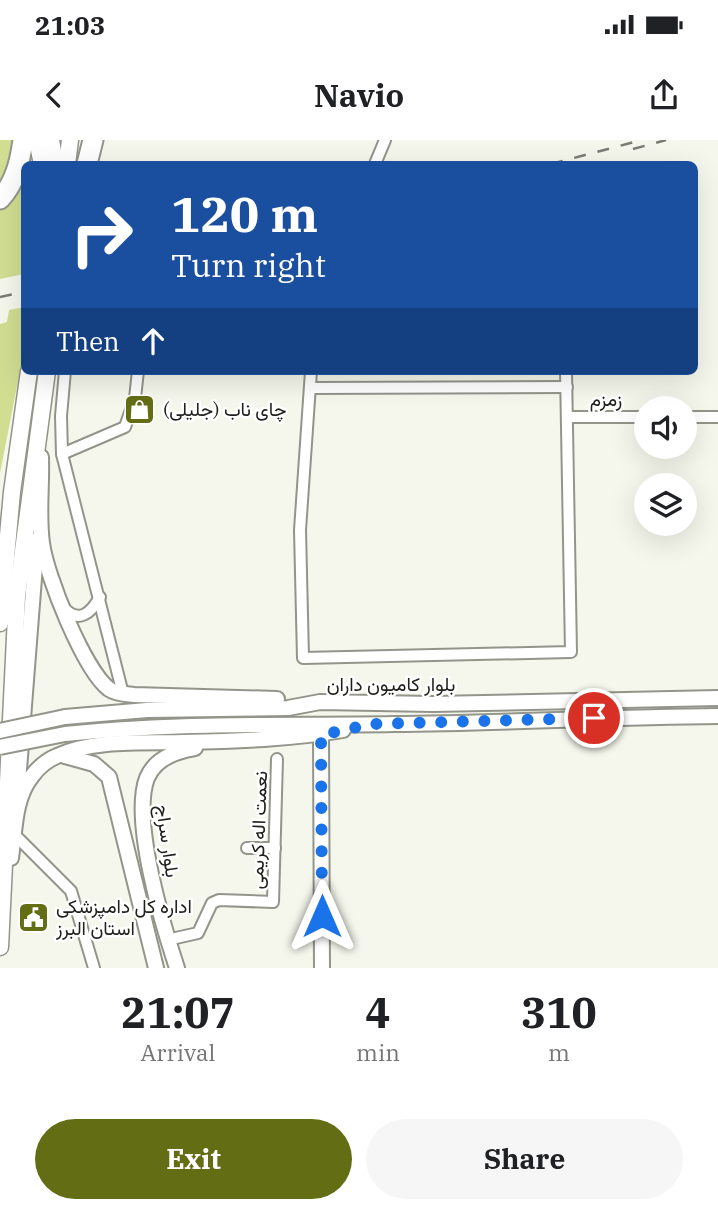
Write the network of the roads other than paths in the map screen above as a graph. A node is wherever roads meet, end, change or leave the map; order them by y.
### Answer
1 (23, 140) edge
2 (37, 140) edge
3 (51, 140) edge
4 (70, 140) edge
5 (93, 140) edge
6 (385, 140) edge
7 (41, 161) edge
8 (54, 161) edge
9 (67, 161) edge
10 (88, 161) edge
11 (376, 161) edge
12 (0, 199) edge
13 (28, 375) edge
14 (47, 375) edge
15 (65, 375) edge
16 (138, 375) edge
17 (311, 375) edge
18 (566, 375) edge
19 (566, 387) junction
20 (310, 388) junction
21 (25, 396) junction
22 (567, 417) junction
23 (634, 417) edge
24 (697, 417) edge
25 (718, 417) edge
26 (40, 440) junction
27 (62, 454) junction
28 (0, 500) edge
29 (40, 514) junction
30 (100, 597) junction
31 (62, 606) junction
32 (0, 623) edge
33 (123, 694) junction
34 (718, 698) edge
35 (320, 702) junction
36 (718, 716) edge
37 (372, 724) junction
38 (0, 731) edge
39 (321, 735) junction
40 (238, 741) junction
41 (0, 747) edge
42 (57, 755) junction
43 (277, 759) dead end
44 (144, 826) junction
45 (14, 827) junction
46 (123, 830) junction
47 (247, 848) dead end
48 (275, 848) junction
49 (2, 908) junction
50 (167, 940) junction
51 (0, 947) edge
52 (94, 968) edge
53 (156, 968) edge
54 (177, 968) edge
55 (322, 968) edge

1 - 12 highway
2 - 7 main road
3 - 8 main road
4 - 9 main road
5 - 10 highway
6 - 11 street
13 - 21 main road
14 - 26 main road
15 - 27 street
16 - 27 street
17 - 20 street
18 - 19 street
19 - 20 street
19 - 22 street
20 - 22 street
21 - 28 main road
21 - 32 main road
22 - 23 street, زمزم
24 - 25 street
26 - 29 main road
26 - 49 main road
27 - 30 street
29 - 31 main road
29 - 45 main road
30 - 31 street
30 - 33 street
31 - 33 main road
33 - 35 main road
34 - 35 main road, بلوار کامیون داران
35 - 38 main road, بلوار کامیون داران, bridge
36 - 37 main road, بلوار کامیون داران
37 - 39 main road
37 - 41 main road, بلوار کامیون داران, bridge
39 - 40 main road
39 - 55 main road
40 - 42 main road
40 - 44 main road, بلوار سراج
42 - 45 main road
42 - 46 main road, بلوار سراج
43 - 48 street, نعمت اله کریمی
44 - 46 main road
44 - 50 main road, بلوار سراج
45 - 49 main road
45 - 52 street
46 - 53 main road, بلوار سراج
47 - 48 street
48 - 50 street, نعمت اله کریمی
49 - 51 main road
50 - 54 main road, بلوار سراج

